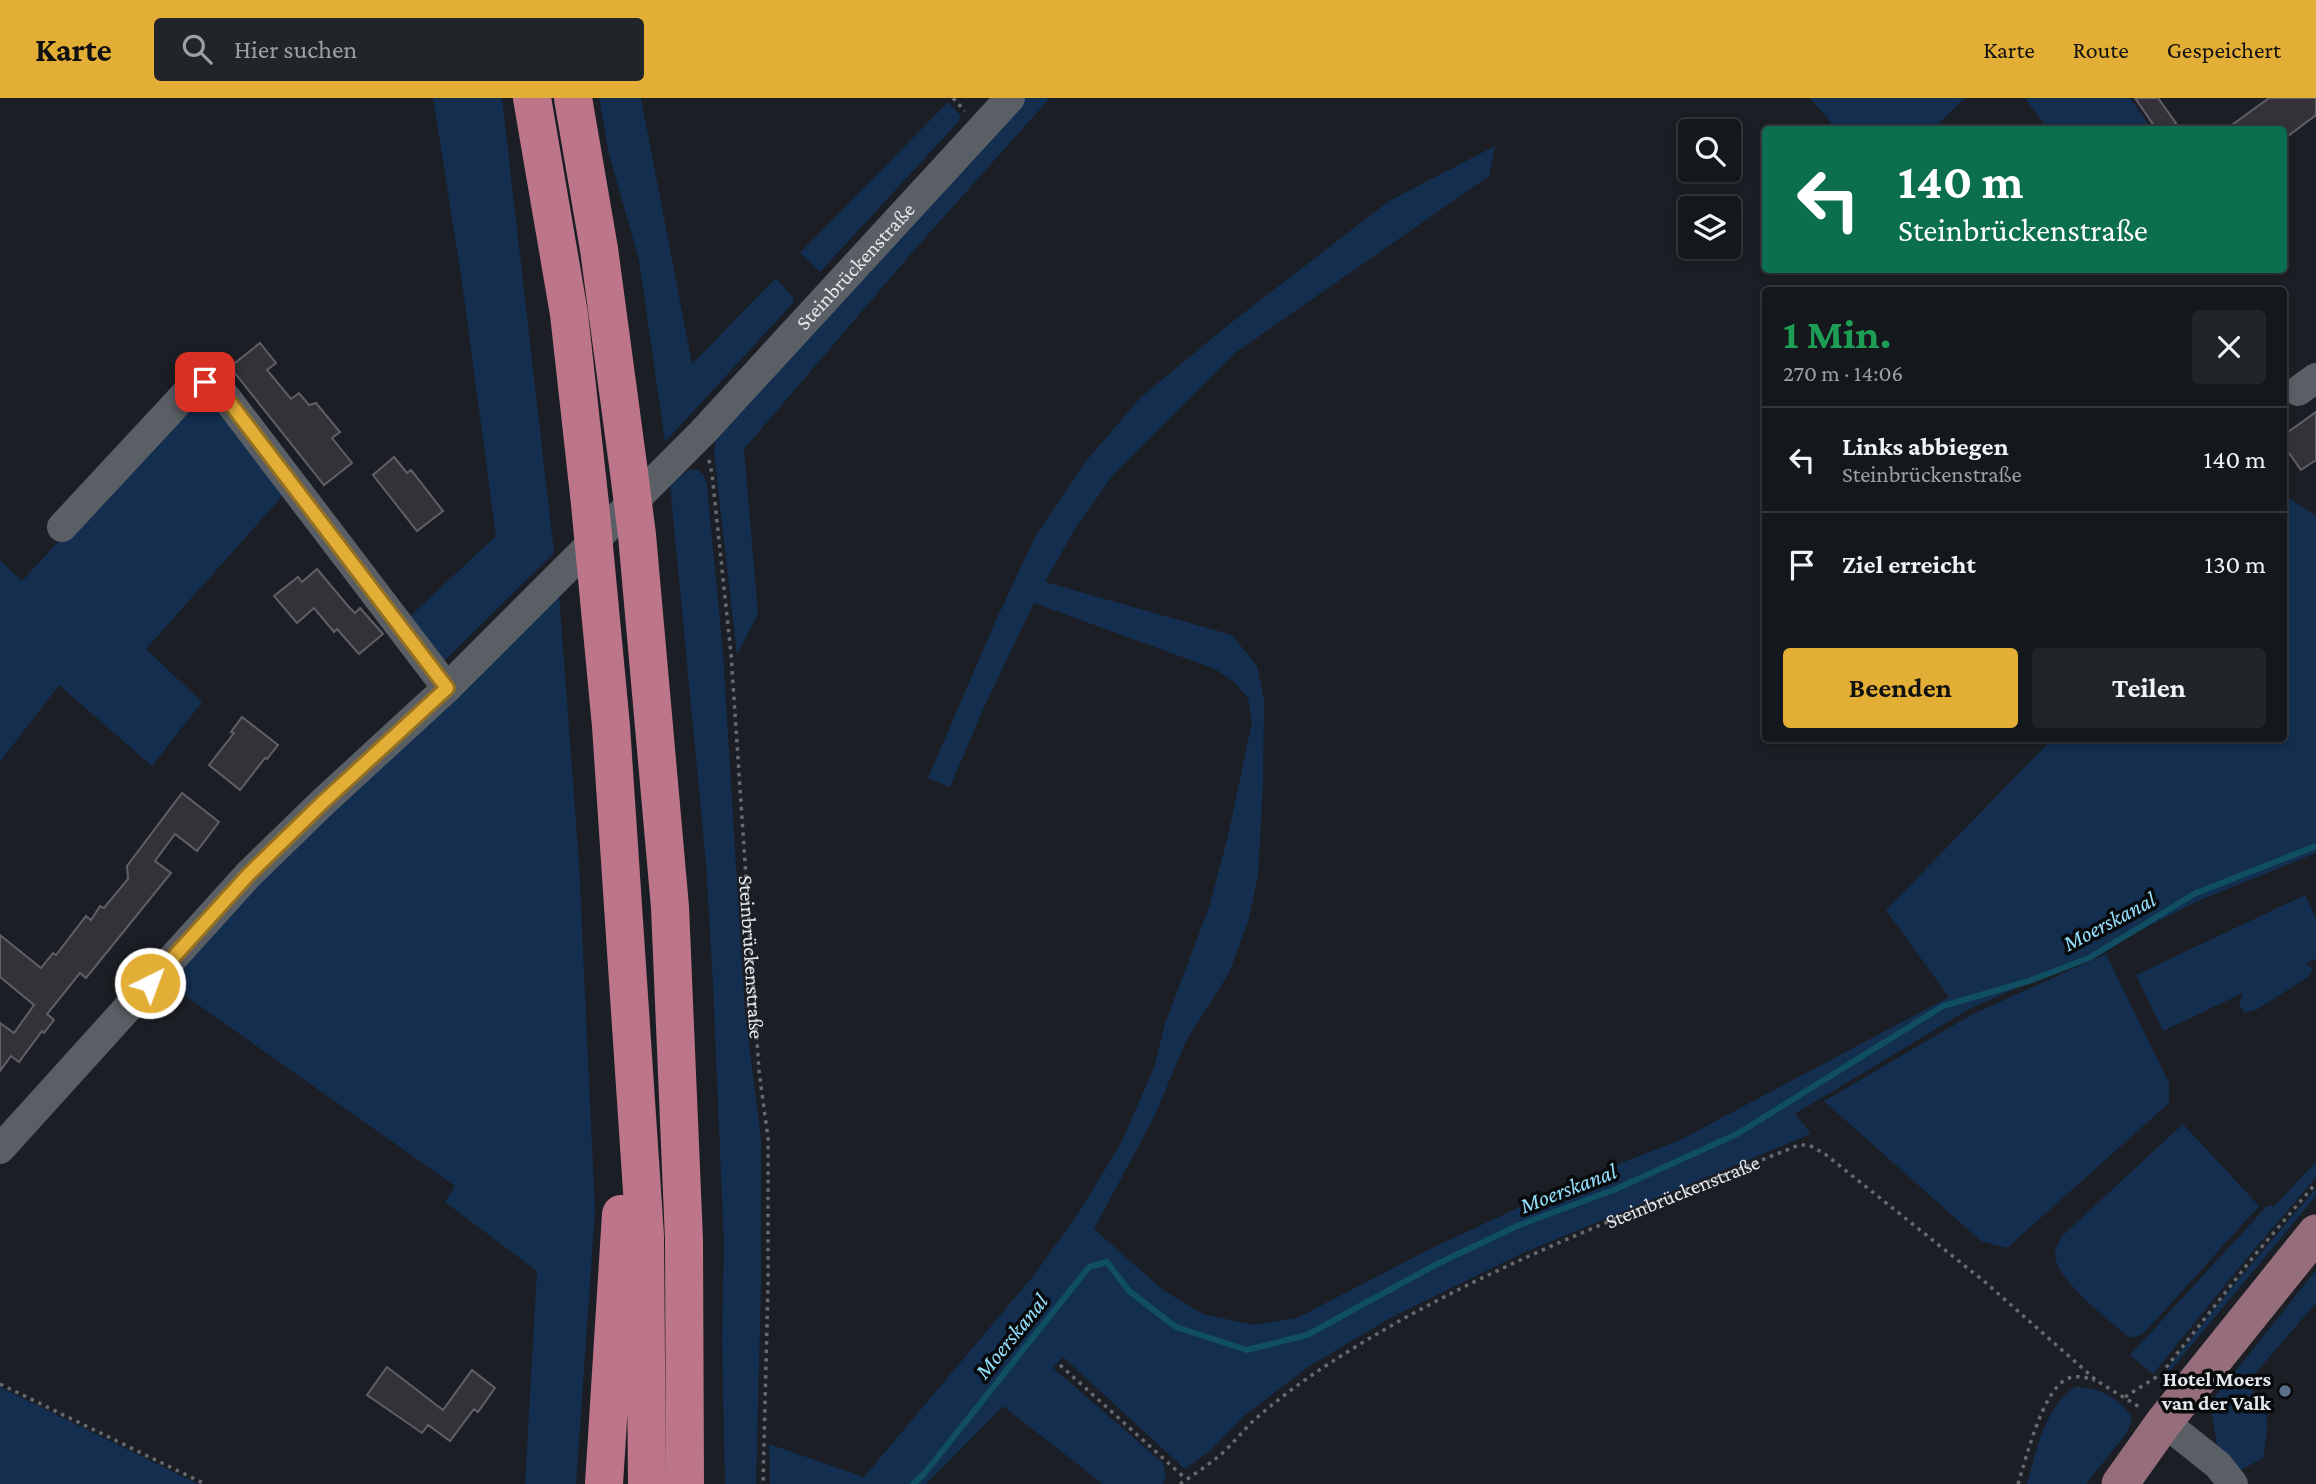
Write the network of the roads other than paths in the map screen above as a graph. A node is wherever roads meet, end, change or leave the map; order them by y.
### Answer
1 (532, 98) edge
2 (573, 98) edge
3 (1010, 98) edge
4 (62, 527) dead end
5 (447, 688) junction
6 (628, 975) junction
7 (0, 1149) edge
8 (2316, 1233) edge
9 (684, 1240) junction
10 (2164, 1422) junction
11 (604, 1484) edge
12 (647, 1484) edge
13 (685, 1484) edge
14 (711, 1484) edge
15 (2120, 1484) edge
16 (2233, 1484) edge

1 - 6 highway
2 - 9 highway
3 - 5 street, Steinbrückenstraße
4 - 5 street
5 - 7 street, Steinbrückenstraße
6 - 11 highway
6 - 12 highway
8 - 10 main road
9 - 13 highway
9 - 14 highway
10 - 15 main road
10 - 16 street

